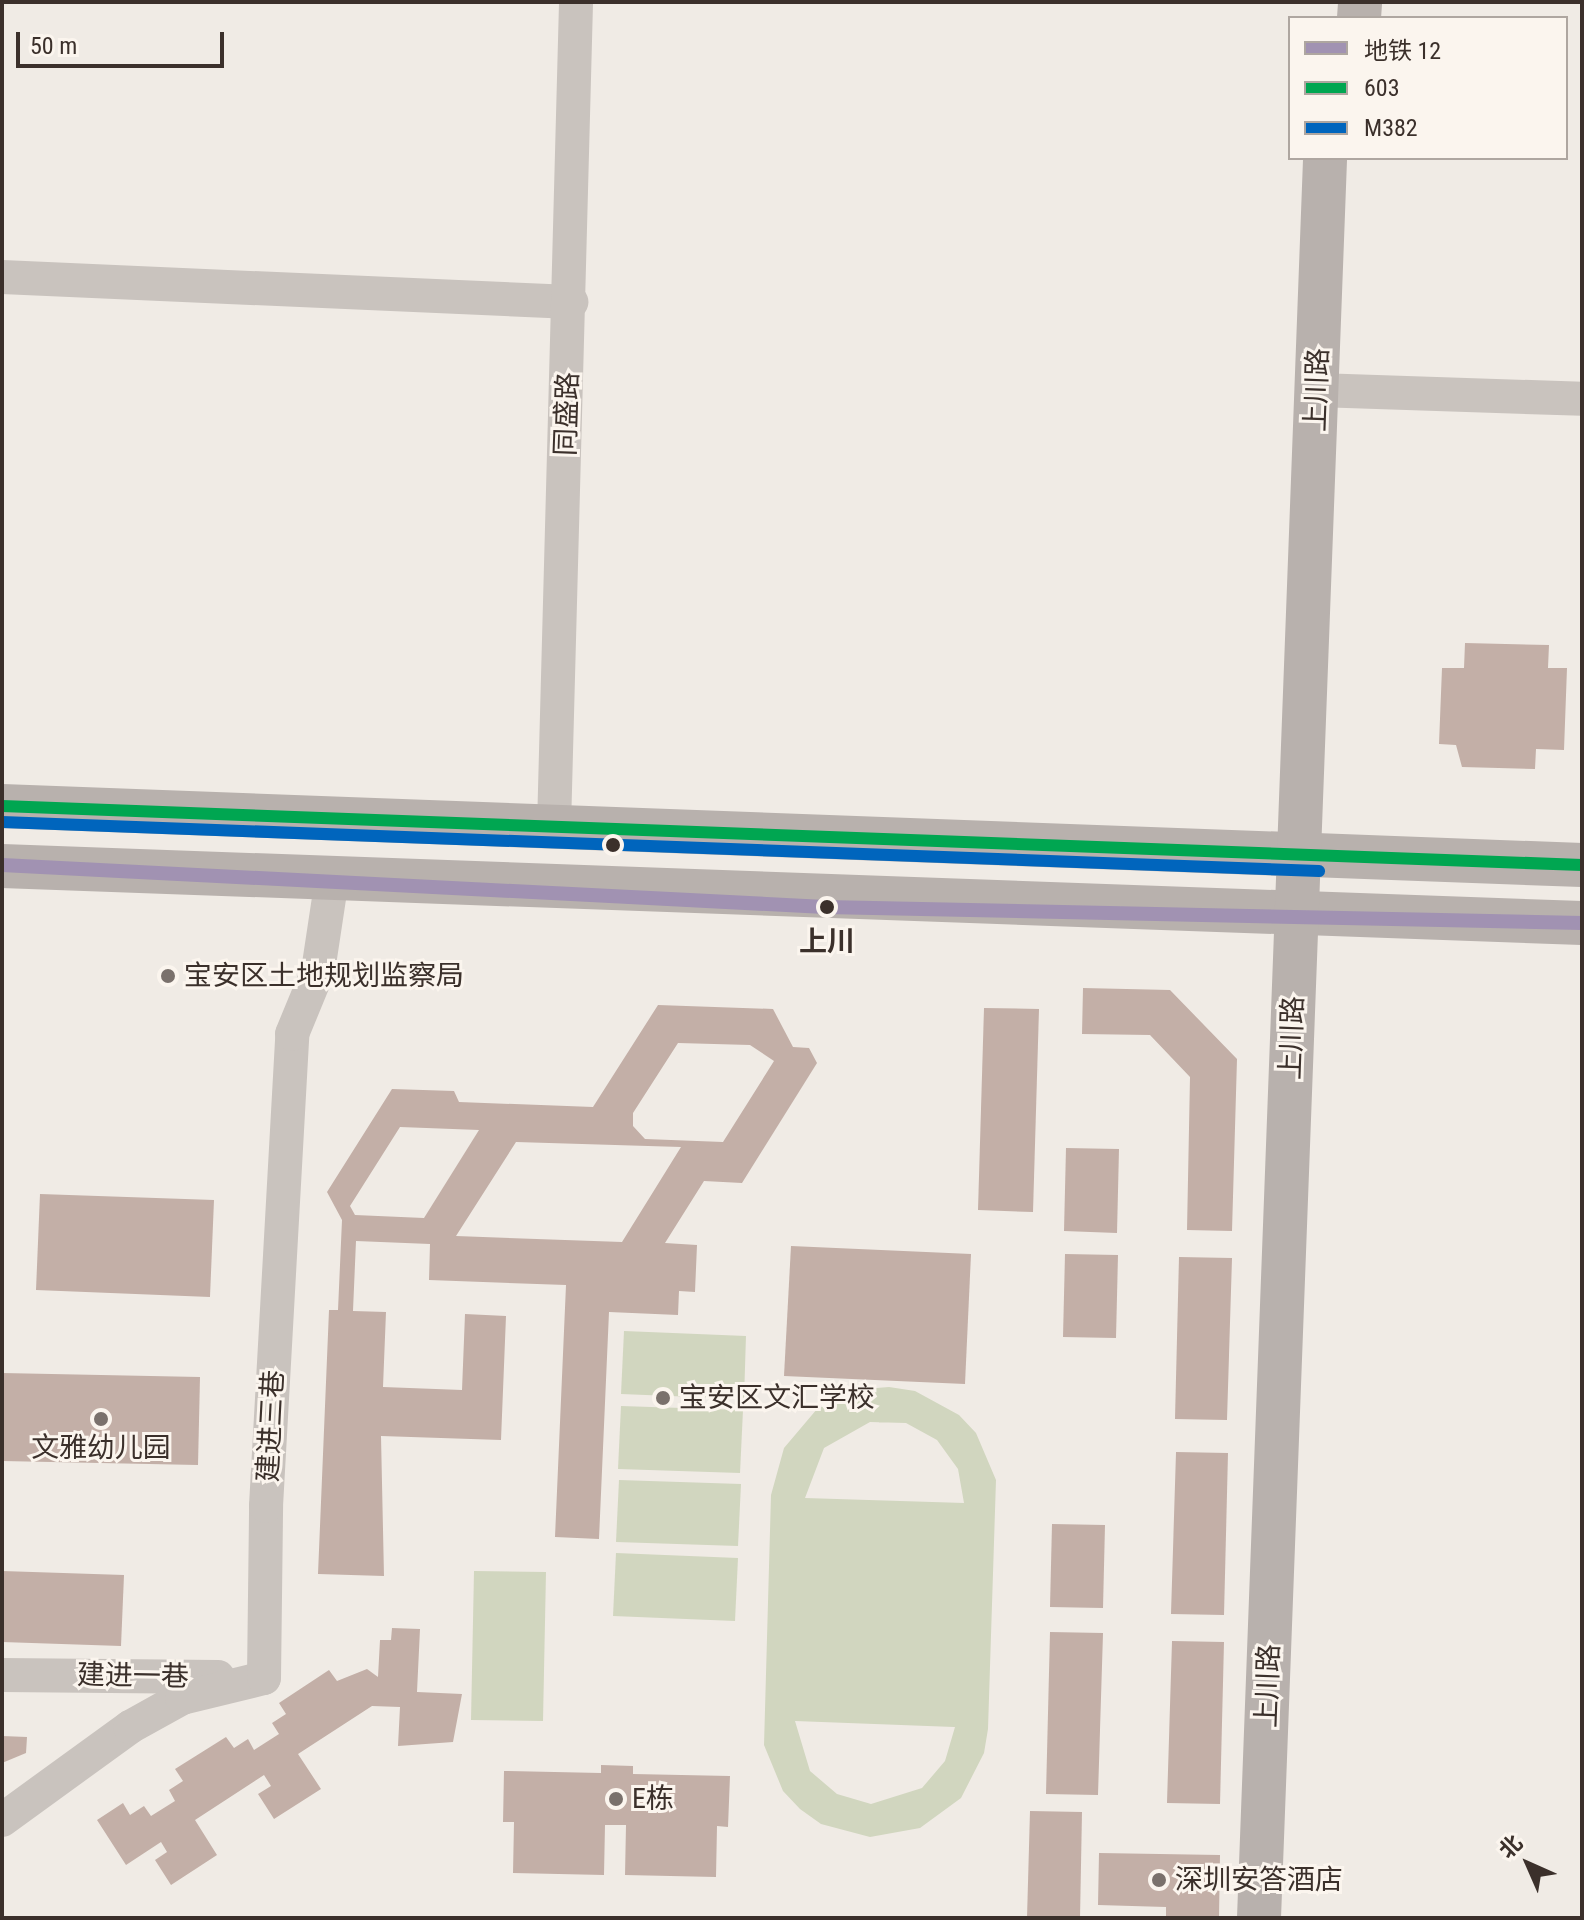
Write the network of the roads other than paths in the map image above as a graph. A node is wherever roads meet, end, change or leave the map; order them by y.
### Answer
1 (576, 2) edge
2 (1325, 160) edge
3 (1354, 160) edge
4 (2, 277) edge
5 (571, 302) junction
6 (1331, 391) junction
7 (1582, 399) edge
8 (2, 806) edge
9 (554, 827) junction
10 (1314, 855) junction
11 (1582, 865) edge
12 (2, 866) edge
13 (332, 878) junction
14 (1311, 914) junction
15 (1582, 923) edge
16 (2, 1675) edge
17 (264, 1678) junction
18 (2, 1820) edge
19 (1259, 1918) edge
20 (1289, 1918) edge

1 - 5 street, 同盛路
2 - 6 main road, 上川路
3 - 6 main road, 上川路
4 - 5 street
5 - 9 street, 同盛路
6 - 7 street
6 - 10 main road, 上川路
8 - 9 main road
9 - 10 main road
10 - 11 main road
10 - 14 main road, 上川路
12 - 13 main road
13 - 14 main road
13 - 17 street, 建进三巷
14 - 15 main road
14 - 19 main road, 上川路
14 - 20 main road, 上川路
16 - 17 street, 建进一巷
17 - 18 street

